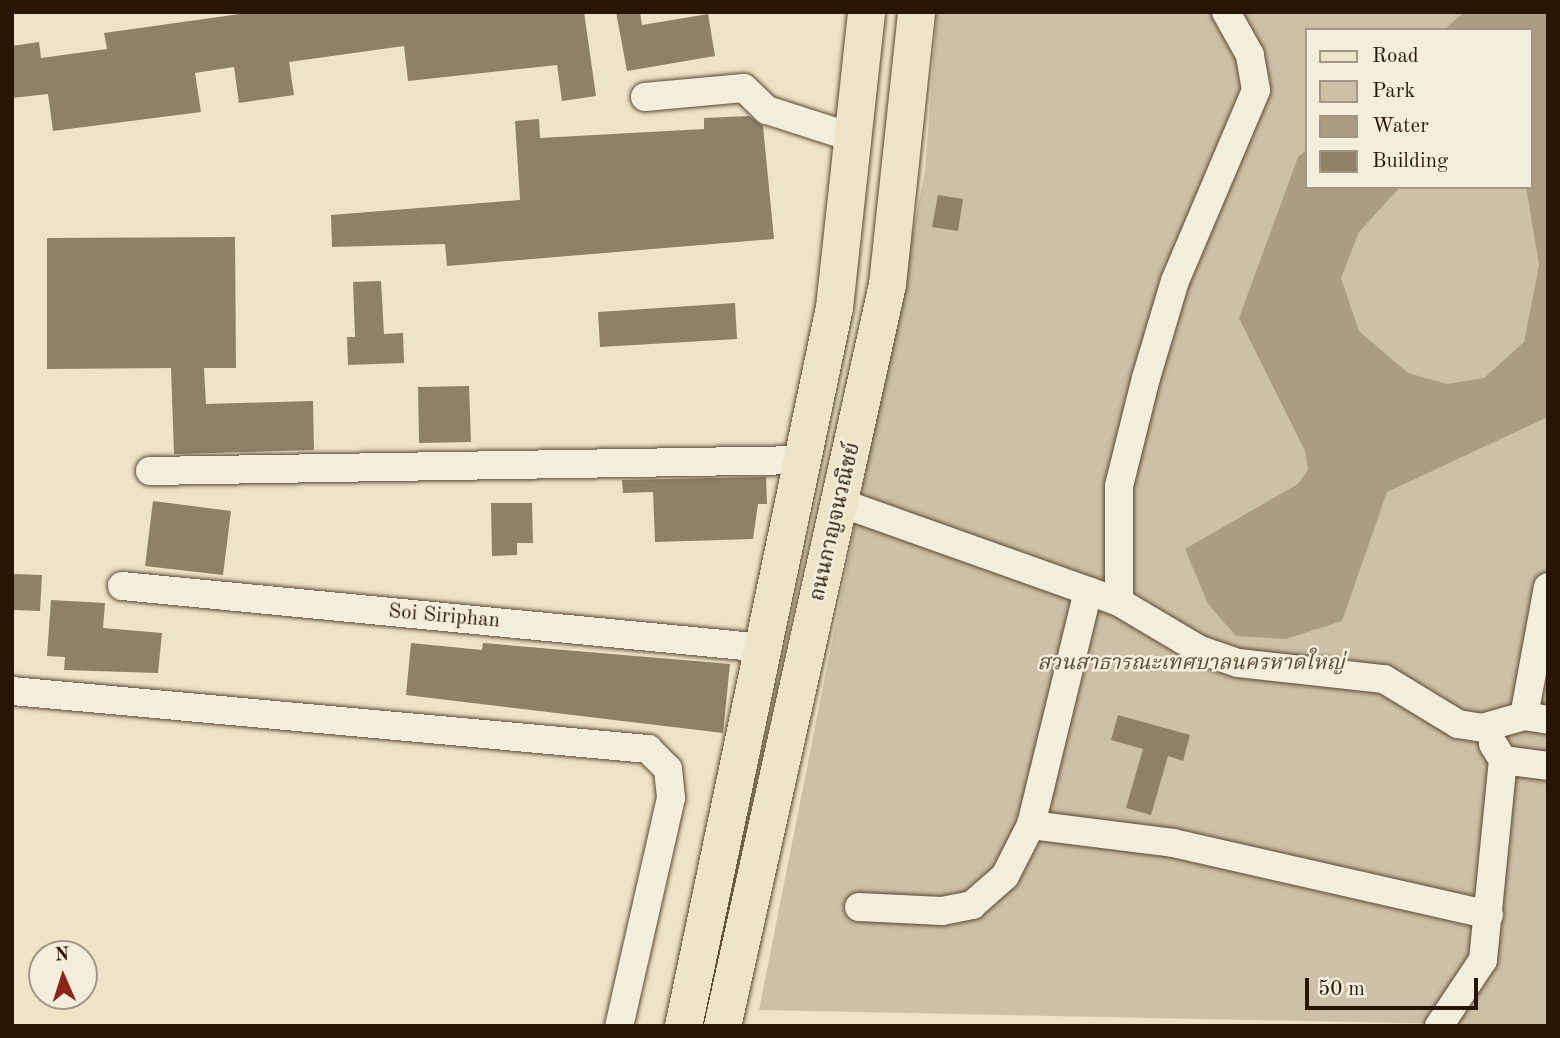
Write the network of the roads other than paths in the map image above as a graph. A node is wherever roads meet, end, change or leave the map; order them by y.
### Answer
1 (866, 12) edge
2 (916, 12) edge
3 (1226, 12) edge
4 (645, 97) dead end
5 (854, 138) junction
6 (806, 460) junction
7 (150, 471) dead end
8 (841, 503) junction
9 (122, 586) dead end
10 (1548, 587) edge
11 (1088, 591) junction
12 (1119, 603) junction
13 (765, 648) junction
14 (12, 691) edge
15 (1536, 718) edge
16 (1482, 727) junction
17 (1503, 760) junction
18 (1548, 766) edge
19 (1031, 825) junction
20 (859, 907) dead end
21 (1489, 915) junction
22 (619, 1026) edge
23 (683, 1026) edge
24 (722, 1026) edge
25 (1439, 1026) edge

1 - 5 main road, ถนนกาญจนวณิชย์
2 - 8 main road, ถนนกาญจนวณิชย์
3 - 12 street
4 - 5 street
5 - 6 main road, ถนนกาญจนวณิชย์
6 - 7 street
6 - 13 main road, ถนนกาญจนวณิชย์
8 - 11 street
8 - 24 main road, ถนนกาญจนวณิชย์
9 - 13 street, Soi Siriphan
10 - 15 street
11 - 12 street
11 - 19 street
12 - 16 street
13 - 23 main road, ถนนกาญจนวณิชย์
14 - 22 street
15 - 16 street
16 - 17 street
17 - 18 street
17 - 21 street
19 - 20 street
19 - 21 street
21 - 25 street

